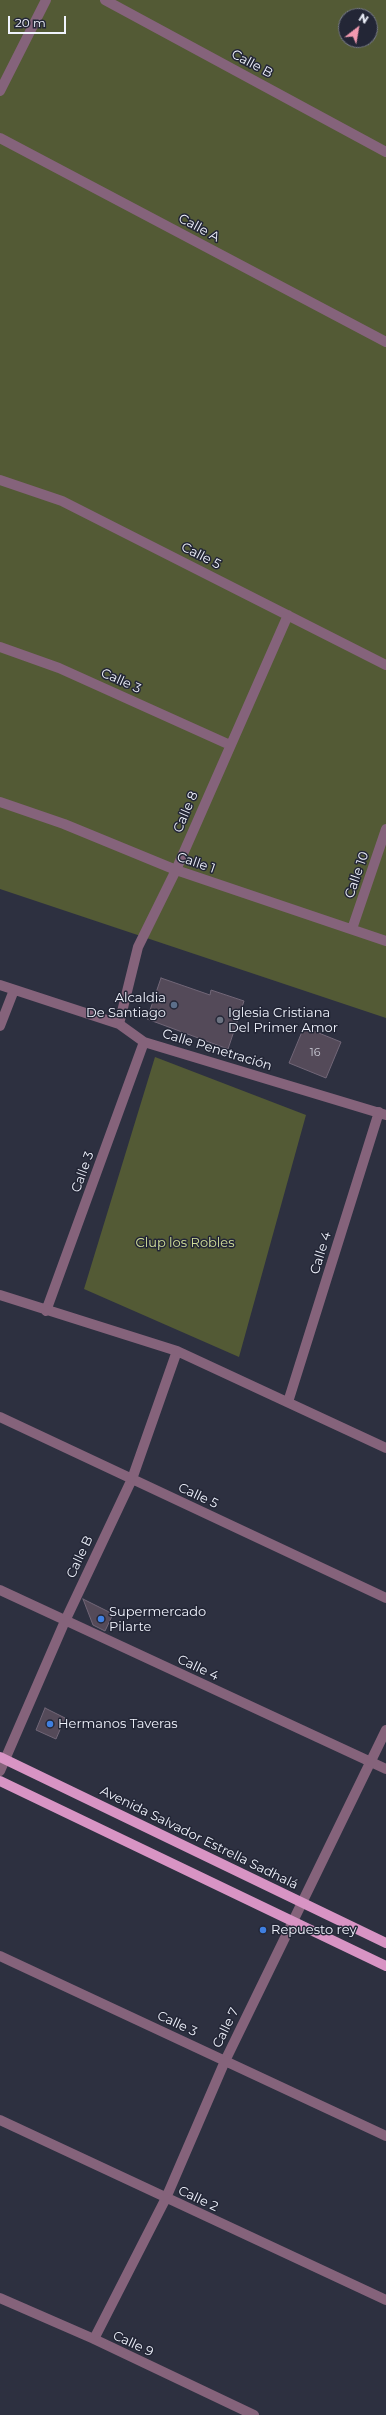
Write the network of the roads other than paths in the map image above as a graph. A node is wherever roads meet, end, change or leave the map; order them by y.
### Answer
1 (46, 0) edge
2 (105, 0) edge
3 (0, 90) edge
4 (0, 138) edge
5 (386, 152) edge
6 (386, 342) edge
7 (0, 480) edge
8 (288, 615) junction
9 (0, 647) edge
10 (386, 665) edge
11 (230, 745) junction
12 (0, 802) edge
13 (386, 829) edge
14 (176, 870) junction
15 (352, 929) junction
16 (386, 941) edge
17 (0, 985) edge
18 (14, 990) junction
19 (119, 1024) junction
20 (0, 1026) edge
21 (144, 1042) junction
22 (382, 1113) edge
23 (0, 1294) edge
24 (46, 1310) junction
25 (177, 1351) junction
26 (288, 1402) junction
27 (0, 1417) edge
28 (386, 1448) edge
29 (132, 1479) junction
30 (0, 1590) edge
31 (386, 1598) edge
32 (65, 1621) junction
33 (386, 1730) edge
34 (3, 1758) edge
35 (370, 1761) junction
36 (386, 1769) edge
37 (0, 1771) edge
38 (0, 1781) edge
39 (302, 1903) junction
40 (292, 1922) junction
41 (386, 1943) edge
42 (0, 1956) edge
43 (386, 1966) edge
44 (225, 2061) junction
45 (0, 2120) edge
46 (386, 2136) edge
47 (166, 2198) junction
48 (0, 2298) edge
49 (386, 2300) edge
50 (94, 2340) junction
51 (254, 2415) edge

1 - 3 street
2 - 5 street, Calle B
4 - 6 street, Calle A
7 - 8 street, Calle 5
8 - 10 street, Calle 5
8 - 11 street, Calle 8
9 - 11 street, Calle 3
11 - 14 street, Calle 8
12 - 14 street, Calle 1
13 - 15 street, Calle 10
14 - 15 street, Calle 1
14 - 19 street, Calle 8
15 - 16 street, Calle 1
17 - 18 street, Calle Penetración
18 - 19 street, Calle Penetración
18 - 20 street
19 - 21 street, Calle Penetración
21 - 22 street, Calle Penetración
21 - 24 street, Calle 3
22 - 26 street, Calle 4
23 - 24 street
24 - 25 street
25 - 26 street
25 - 29 street, Calle B
26 - 28 street
27 - 29 street, Calle 5
29 - 31 street, Calle 5
29 - 32 street, Calle B
30 - 32 street, Calle 4
32 - 34 street, Calle B
32 - 35 street, Calle 4
33 - 35 street, Calle 7
34 - 37 street, Calle B
34 - 39 main road, Avenida Salvador Estrella Sadhalá
35 - 36 street, Calle 4
35 - 39 street, Calle 7
38 - 40 main road
39 - 40 street, Calle 7
39 - 41 main road, Avenida Salvador Estrella Sadhalá
40 - 43 main road
40 - 44 street, Calle 7
42 - 44 street, Calle 3
44 - 46 street, Calle 3
44 - 47 street, Calle 7
45 - 47 street, Calle 2
47 - 49 street, Calle 2
47 - 50 street, Calle 7
48 - 50 street, Calle 9
50 - 51 street, Calle 9

